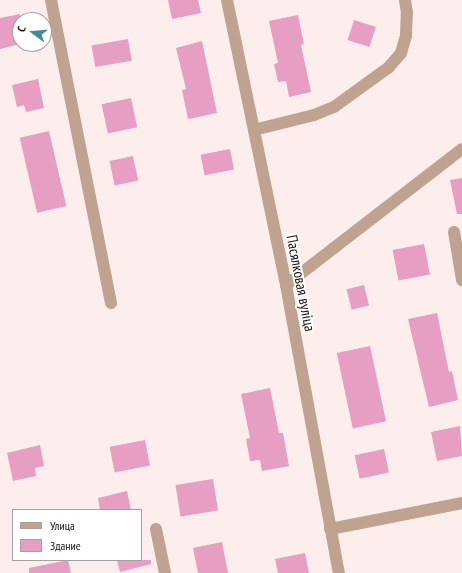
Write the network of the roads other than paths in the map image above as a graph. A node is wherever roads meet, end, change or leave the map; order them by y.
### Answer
1 (51, 0) edge
2 (227, 0) edge
3 (405, 0) edge
4 (254, 130) junction
5 (462, 148) edge
6 (454, 232) dead end
7 (462, 280) edge
8 (286, 285) junction
9 (111, 303) dead end
10 (462, 503) edge
11 (156, 529) dead end
12 (330, 529) junction
13 (165, 573) edge
14 (339, 573) edge

1 - 9 street
2 - 4 street, Пасялковая вуліца
3 - 4 street
4 - 8 street, Пасялковая вуліца
5 - 8 street
6 - 7 street
8 - 12 street, Пасялковая вуліца
10 - 12 street
11 - 13 street
12 - 14 street, Пасялковая вуліца

